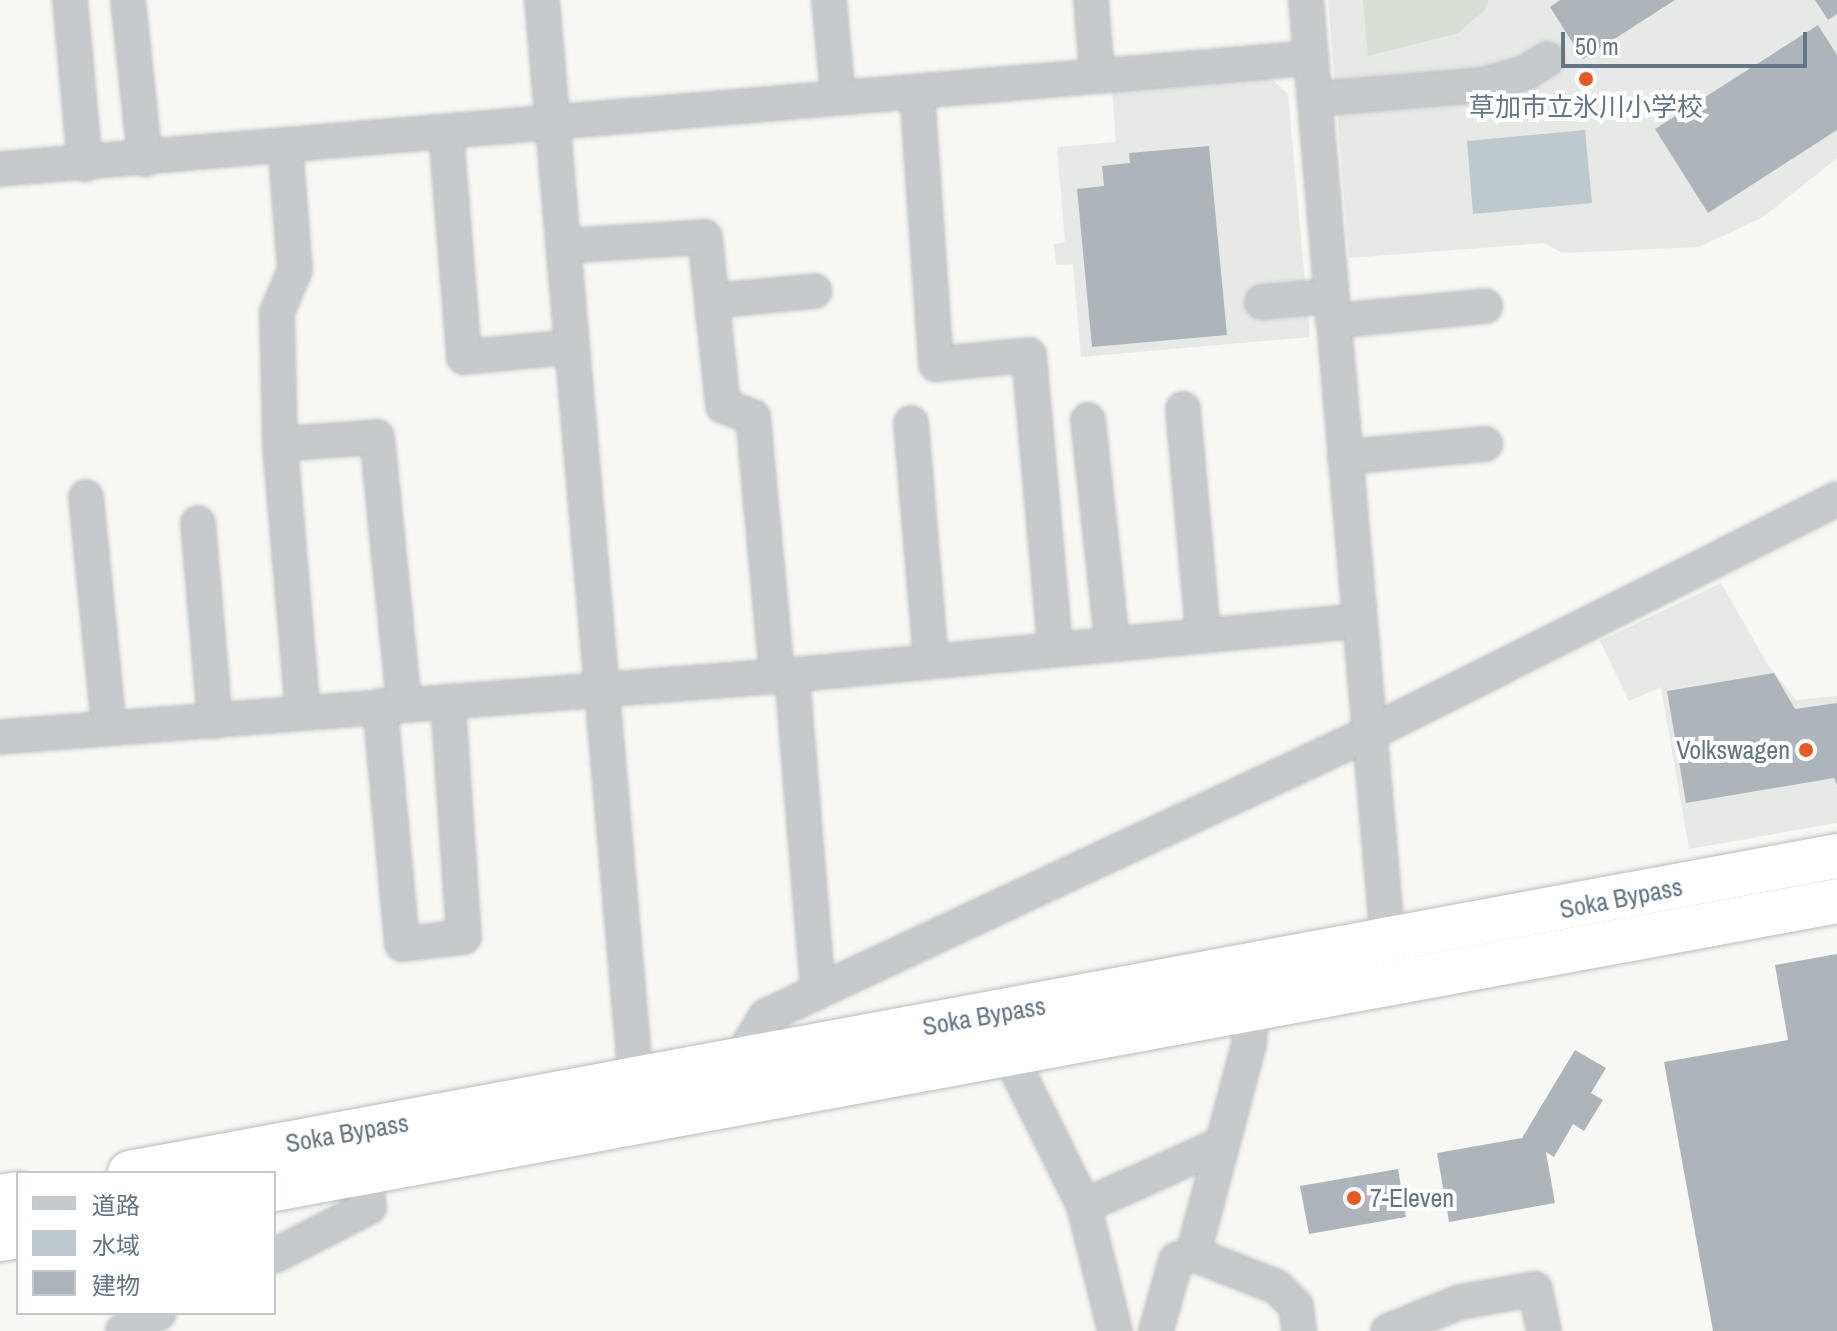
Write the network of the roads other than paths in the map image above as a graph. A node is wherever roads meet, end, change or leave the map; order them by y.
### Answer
1 (70, 0) edge
2 (128, 0) edge
3 (542, 0) edge
4 (829, 0) edge
5 (1091, 0) edge
6 (1306, 0) edge
7 (1311, 58) junction
8 (1547, 59) dead end
9 (1097, 75) junction
10 (917, 92) junction
11 (838, 97) junction
12 (1315, 99) junction
13 (553, 124) junction
14 (446, 132) junction
15 (285, 144) junction
16 (145, 159) junction
17 (85, 164) junction
18 (0, 169) edge
19 (563, 246) junction
20 (815, 291) dead end
21 (712, 301) junction
22 (1262, 302) dead end
23 (1485, 306) dead end
24 (1332, 308) junction
25 (571, 347) junction
26 (1183, 409) dead end
27 (1088, 420) dead end
28 (911, 423) dead end
29 (280, 444) junction
30 (1485, 444) dead end
31 (1345, 457) junction
32 (86, 497) dead end
33 (1837, 499) edge
34 (198, 523) dead end
35 (1358, 621) junction
36 (1203, 635) junction
37 (1112, 641) junction
38 (1055, 647) junction
39 (931, 660) junction
40 (784, 676) junction
41 (604, 691) junction
42 (448, 702) junction
43 (392, 705) junction
44 (303, 713) junction
45 (215, 721) junction
46 (109, 728) junction
47 (1370, 733) junction
48 (0, 737) edge
49 (1837, 856) edge
50 (1837, 901) edge
51 (1388, 943) junction
52 (818, 991) junction
53 (1251, 1010) junction
54 (1009, 1054) junction
55 (739, 1061) junction
56 (636, 1080) junction
57 (1222, 1144) junction
58 (141, 1171) edge
59 (365, 1173) junction
60 (276, 1189) edge
61 (1084, 1206) junction
62 (1193, 1254) junction
63 (276, 1255) edge
64 (155, 1315) edge
65 (123, 1331) edge
66 (1115, 1331) edge
67 (1156, 1331) edge
68 (1299, 1331) edge
69 (1388, 1331) edge
70 (1544, 1331) edge

1 - 17 street
2 - 16 street
3 - 13 street
4 - 11 street
5 - 9 street
6 - 7 street
7 - 9 street
7 - 12 street
8 - 12 street
9 - 10 street
10 - 11 street
10 - 38 street
11 - 13 street
12 - 24 street
13 - 14 street
13 - 19 street
14 - 15 street
14 - 25 street
15 - 16 street
15 - 29 street
16 - 17 street
17 - 18 street
19 - 21 street
19 - 25 street
20 - 21 street
21 - 40 street
22 - 24 street
23 - 24 street
24 - 31 street
25 - 41 street
26 - 36 street
27 - 37 street
28 - 39 street
29 - 43 street
29 - 44 street
30 - 31 street
31 - 35 street
32 - 46 street
33 - 47 street
34 - 45 street
35 - 36 street
35 - 47 street
36 - 37 street
37 - 38 street
38 - 39 street
39 - 40 street
40 - 41 street
40 - 52 street
41 - 42 street
41 - 56 street
42 - 43 street
42 - 43 street
43 - 44 street
44 - 45 street
45 - 46 street
46 - 48 street
47 - 51 street
47 - 52 street
49 - 51 highway, Soka Bypass
50 - 53 highway, Soka Bypass
51 - 55 highway, Soka Bypass
52 - 55 street
53 - 54 highway, Soka Bypass
53 - 57 street
54 - 59 highway, Soka Bypass
54 - 61 street
55 - 56 highway, Soka Bypass
56 - 58 highway, Soka Bypass
57 - 61 street
57 - 62 street
59 - 60 highway, Soka Bypass
59 - 63 street
61 - 66 street
62 - 67 street
62 - 68 street
64 - 65 street
69 - 70 street

